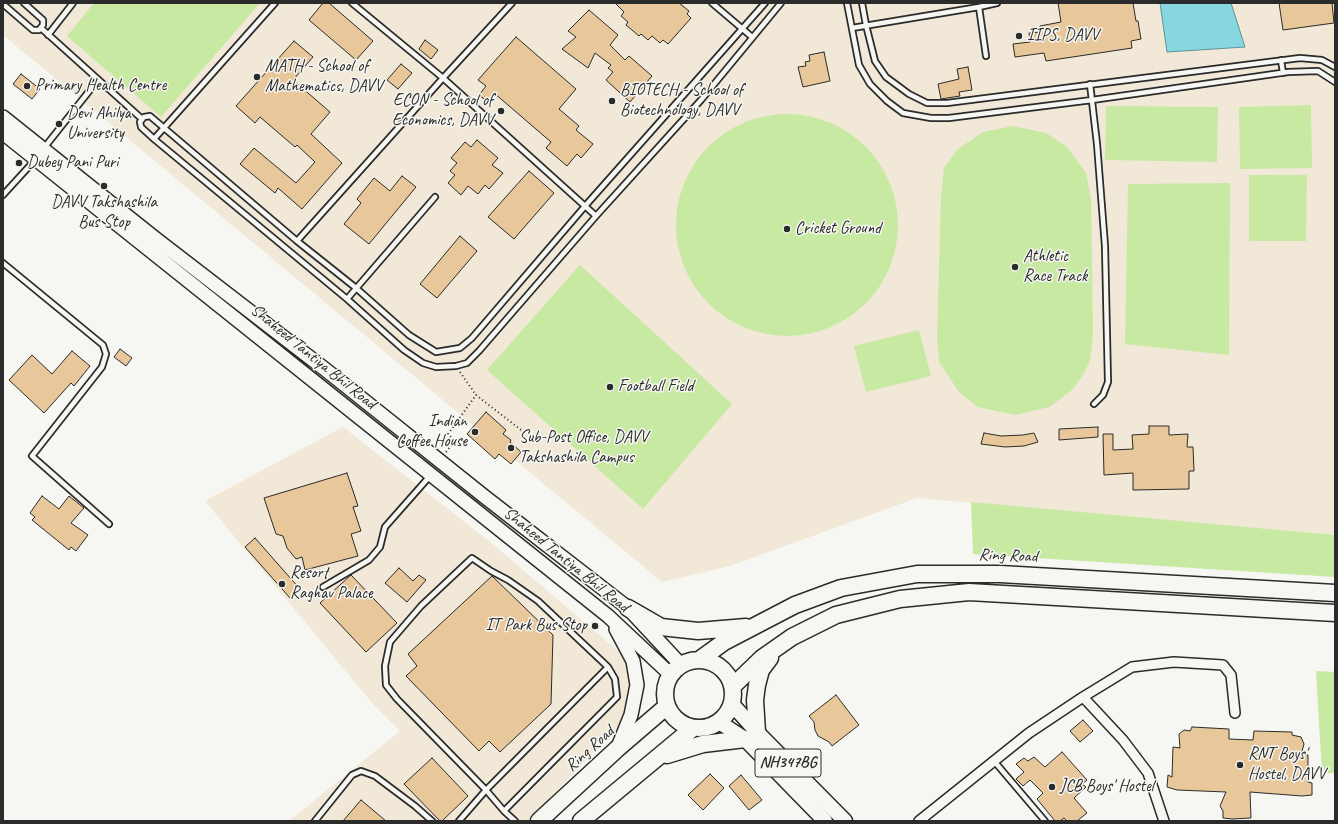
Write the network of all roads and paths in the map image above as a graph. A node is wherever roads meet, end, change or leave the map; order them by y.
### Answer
1 (24, 3) edge
2 (73, 3) edge
3 (275, 3) edge
4 (352, 3) edge
5 (512, 3) edge
6 (712, 3) edge
7 (765, 3) edge
8 (781, 3) edge
9 (847, 3) edge
10 (862, 3) edge
11 (997, 3) edge
12 (3, 4) edge
13 (979, 7) junction
14 (866, 25) junction
15 (41, 28) junction
16 (852, 28) junction
17 (742, 29) junction
18 (48, 35) junction
19 (752, 37) junction
20 (986, 56) dead end
21 (1282, 60) junction
22 (1335, 67) edge
23 (1283, 73) junction
24 (443, 78) junction
25 (98, 80) junction
26 (1335, 82) edge
27 (1090, 84) junction
28 (1092, 100) junction
29 (3, 116) edge
30 (142, 119) junction
31 (164, 128) junction
32 (3, 133) edge
33 (154, 138) junction
34 (44, 148) junction
35 (35, 159) junction
36 (3, 195) edge
37 (435, 197) dead end
38 (586, 205) junction
39 (596, 216) junction
40 (297, 242) junction
41 (3, 263) edge
42 (356, 288) junction
43 (347, 299) junction
44 (456, 366) junction
45 (476, 395) junction
46 (1094, 404) dead end
47 (525, 433) dead end
48 (439, 460) junction
49 (431, 474) junction
50 (109, 524) dead end
51 (323, 587) dead end
52 (1335, 593) edge
53 (900, 599) junction
54 (628, 608) junction
55 (1335, 613) edge
56 (608, 616) junction
57 (754, 627) junction
58 (699, 660) junction
59 (608, 667) junction
60 (676, 670) junction
61 (733, 686) junction
62 (1083, 697) junction
63 (732, 704) junction
64 (667, 706) junction
65 (1235, 713) dead end
66 (719, 722) junction
67 (693, 728) junction
68 (751, 736) junction
69 (617, 749) junction
70 (655, 759) junction
71 (994, 761) junction
72 (486, 790) junction
73 (504, 811) junction
74 (315, 821) edge
75 (432, 821) edge
76 (459, 821) edge
77 (515, 821) edge
78 (539, 821) edge
79 (581, 821) edge
80 (824, 821) edge
81 (846, 821) edge
82 (919, 821) edge
83 (1045, 821) edge
84 (1164, 821) edge

1 - 15 lane
2 - 18 lane
3 - 31 lane
4 - 24 lane
5 - 24 lane
6 - 17 lane
7 - 17 lane
8 - 19 lane
9 - 16 lane
10 - 14 lane
11 - 13 lane
12 - 15 lane
13 - 14 lane
13 - 20 lane
14 - 16 lane
14 - 27 lane
15 - 18 lane
16 - 28 lane
17 - 19 lane
17 - 38 lane
18 - 25 lane
19 - 39 lane
21 - 22 lane
21 - 23 lane
21 - 27 lane
23 - 26 lane
23 - 28 lane
24 - 38 lane
24 - 40 lane
25 - 30 lane
25 - 34 lane
27 - 28 lane
28 - 46 lane
29 - 34 main road
30 - 31 lane
30 - 33 lane
31 - 33 lane
31 - 40 lane
32 - 35 main road, Shaheed Tantiya Bhil Road
33 - 43 lane
34 - 35 lane
34 - 48 main road
35 - 36 lane
35 - 49 main road, Shaheed Tantiya Bhil Road
37 - 42 lane
38 - 39 lane
38 - 42 lane
39 - 44 lane
40 - 42 lane
41 - 50 lane
42 - 43 lane
43 - 44 lane
44 - 45 path
45 - 47 path
45 - 48 path
48 - 49 main road
48 - 54 main road
49 - 51 lane
49 - 56 main road, Shaheed Tantiya Bhil Road
52 - 57 highway, Ring Road
53 - 55 highway
53 - 61 highway
53 - 68 highway
54 - 57 highway
54 - 60 main road
56 - 60 main road, Shaheed Tantiya Bhil Road
56 - 69 main road
57 - 58 highway, Ring Road
58 - 60 highway
58 - 61 highway
59 - 72 lane
59 - 72 lane
59 - 73 lane
60 - 64 highway
61 - 63 highway
62 - 65 street
62 - 71 street
62 - 84 street
63 - 66 highway
63 - 68 main road, NH347BG
64 - 67 highway
64 - 69 highway, Ring Road
66 - 67 highway
66 - 68 main road, NH347BG
67 - 70 highway
68 - 70 highway
68 - 80 main road, NH347BG
68 - 81 main road, NH347BG
69 - 78 highway, Ring Road
70 - 79 highway
71 - 82 street
71 - 83 lane
72 - 73 lane
72 - 76 lane
73 - 77 lane
74 - 75 lane

